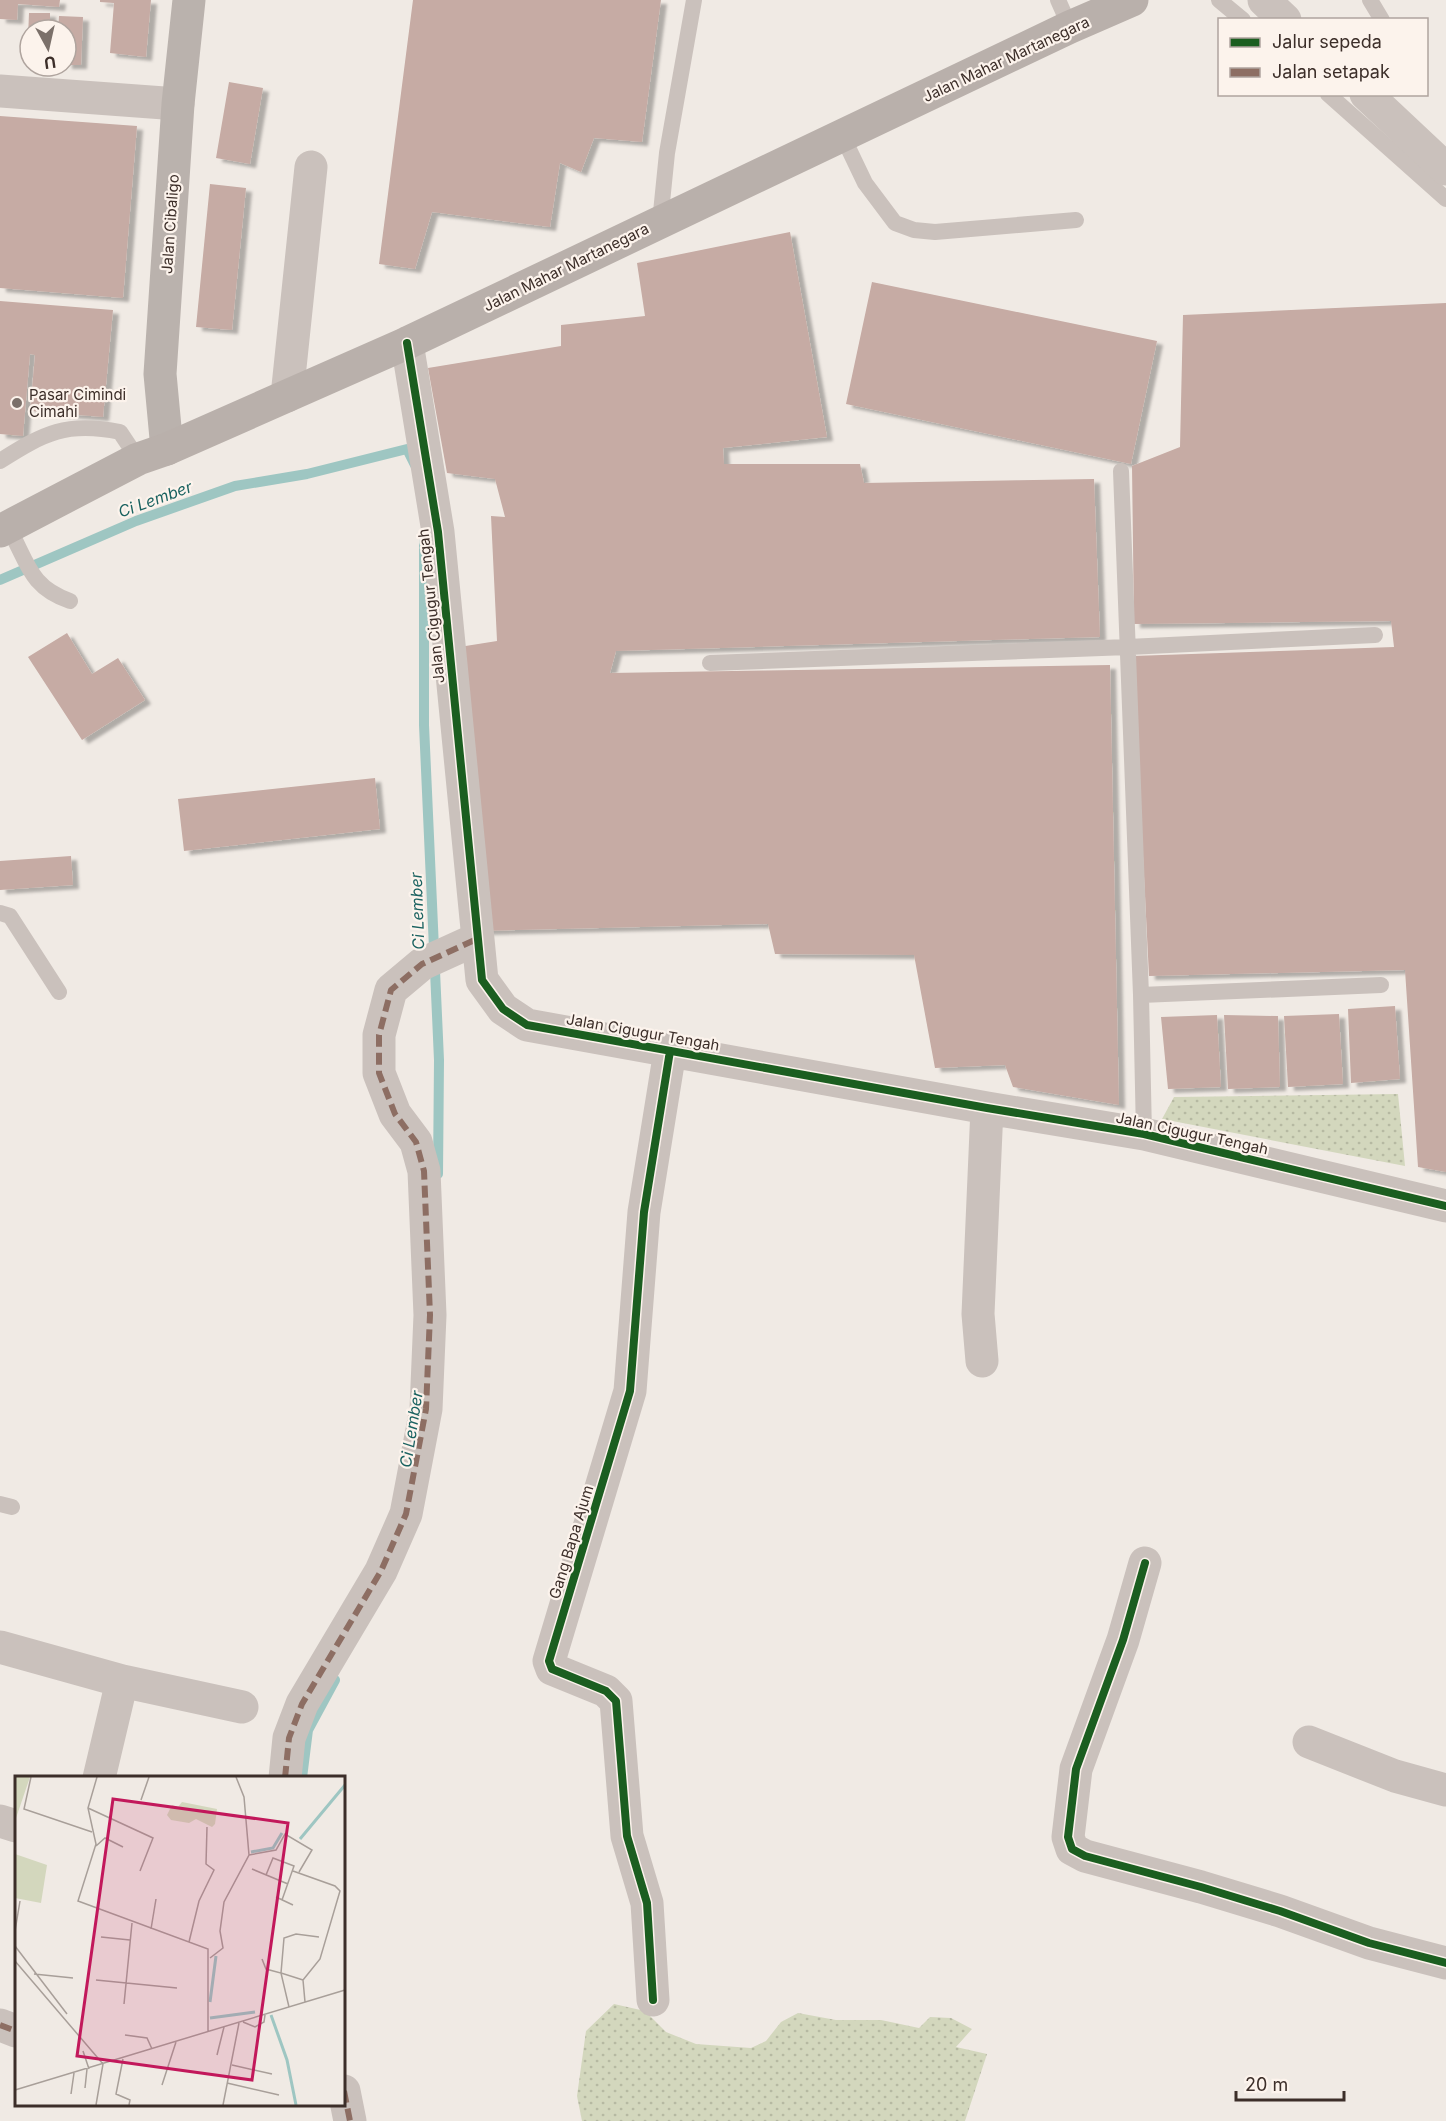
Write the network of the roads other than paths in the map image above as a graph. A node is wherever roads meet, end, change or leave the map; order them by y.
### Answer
1 (189, 0) edge
2 (694, 0) edge
3 (1132, 0) edge
4 (1219, 0) edge
5 (1264, 0) edge
6 (1370, 0) edge
7 (1064, 14) edge
8 (1241, 18) edge
9 (1283, 18) edge
10 (1381, 18) edge
11 (0, 91) edge
12 (1330, 96) edge
13 (1368, 96) edge
14 (178, 104) junction
15 (843, 137) junction
16 (311, 166) dead end
17 (1446, 169) edge
18 (1446, 199) edge
19 (1076, 220) dead end
20 (660, 222) junction
21 (407, 343) junction
22 (287, 396) junction
23 (152, 454) junction
24 (0, 461) edge
25 (1121, 471) dead end
26 (9, 534) edge
27 (70, 602) dead end
28 (1375, 635) dead end
29 (1128, 647) junction
30 (710, 663) dead end
31 (0, 913) edge
32 (450, 951) junction
33 (1381, 985) dead end
34 (59, 992) dead end
35 (1141, 995) junction
36 (670, 1051) junction
37 (987, 1108) junction
38 (1144, 1134) junction
39 (1446, 1206) edge
40 (982, 1360) dead end
41 (1144, 1563) dead end
42 (0, 1647) edge
43 (122, 1681) junction
44 (242, 1707) dead end
45 (1309, 1742) dead end
46 (99, 1776) edge
47 (285, 1776) edge
48 (1446, 1790) edge
49 (0, 1821) edge
50 (15, 1826) edge
51 (1446, 1963) edge
52 (653, 2000) dead end
53 (0, 2025) edge
54 (15, 2031) edge
55 (345, 2096) edge
56 (350, 2121) edge

1 - 14 main road, Jalan Cibaligo
2 - 20 lane
3 - 7 main road, Jalan Mahar Martanegara
4 - 8 lane
5 - 9 street
6 - 10 lane
7 - 15 main road, Jalan Mahar Martanegara
11 - 14 street
12 - 18 lane
13 - 17 street
14 - 23 main road, Jalan Cibaligo
15 - 19 lane
15 - 20 main road, Jalan Mahar Martanegara
16 - 22 street
20 - 21 main road, Jalan Mahar Martanegara
21 - 22 main road, Jalan Mahar Martanegara
21 - 32 street, Jalan Cigugur Tengah
22 - 23 main road, Jalan Mahar Martanegara
23 - 24 lane
23 - 26 main road, Jalan Mahar Martanegara
25 - 29 lane
26 - 27 lane
28 - 29 lane
29 - 30 lane
29 - 35 lane
31 - 34 lane
32 - 36 street, Jalan Cigugur Tengah
32 - 47 street
33 - 35 lane
35 - 38 lane
36 - 37 street, Jalan Cigugur Tengah
36 - 52 street, Gang Bapa Ajum
37 - 38 street, Jalan Cigugur Tengah
37 - 40 street
38 - 39 street, Jalan Cigugur Tengah
41 - 51 street
42 - 43 street
43 - 44 street
43 - 46 street
45 - 48 street
49 - 50 street
53 - 54 street
55 - 56 street

